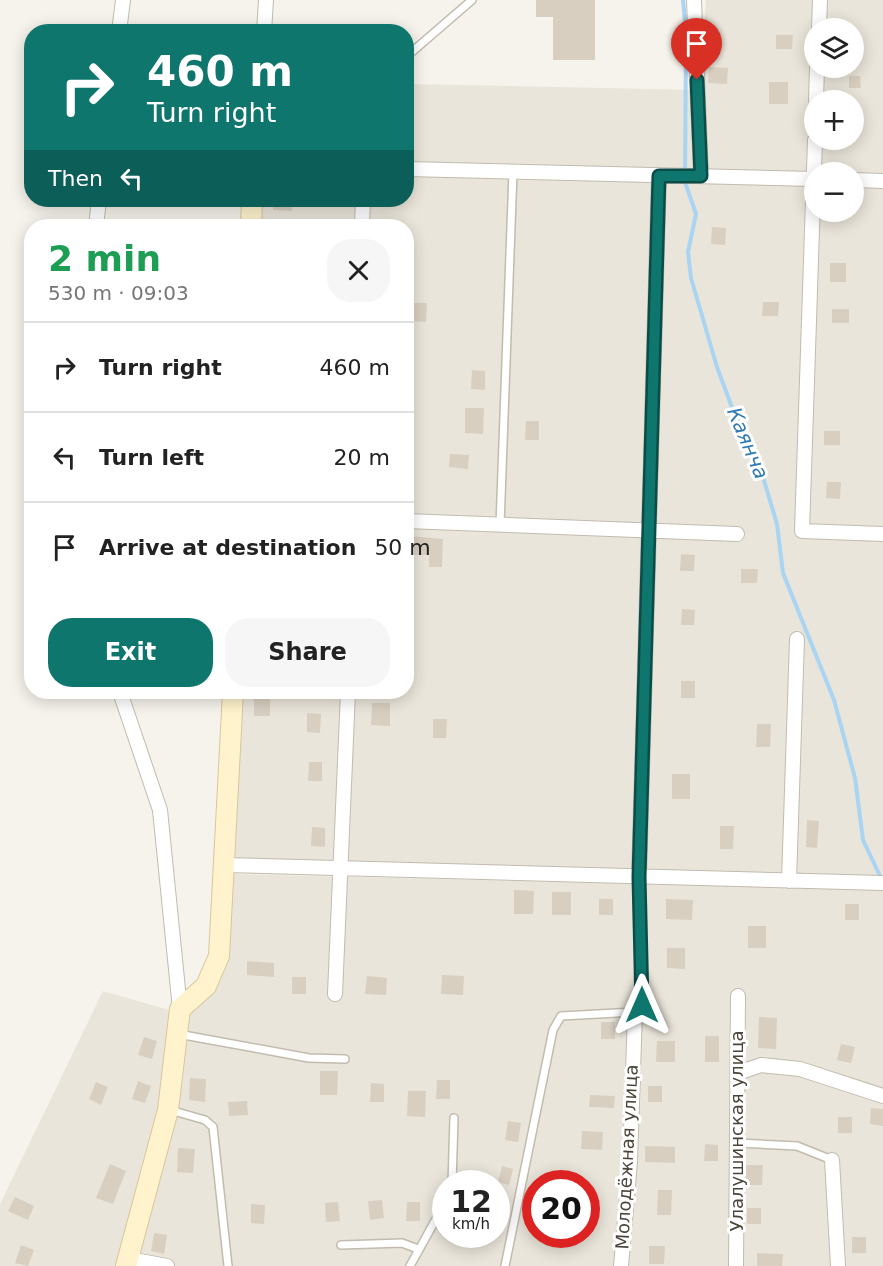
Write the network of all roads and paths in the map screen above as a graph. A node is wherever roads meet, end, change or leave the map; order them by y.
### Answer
1 (123, 0) edge
2 (266, 0) edge
3 (472, 0) edge
4 (694, 0) edge
5 (820, 0) edge
6 (819, 18) edge
7 (120, 24) edge
8 (264, 24) edge
9 (414, 50) edge
10 (414, 169) edge
11 (513, 172) junction
12 (659, 176) junction
13 (701, 176) junction
14 (804, 179) edge
15 (864, 181) edge
16 (883, 182) edge
17 (813, 222) edge
18 (414, 521) edge
19 (500, 525) junction
20 (650, 530) junction
21 (737, 534) dead end
22 (883, 534) edge
23 (797, 639) dead end
24 (122, 699) edge
25 (233, 699) edge
26 (348, 699) edge
27 (225, 865) junction
28 (342, 869) junction
29 (639, 877) junction
30 (789, 881) junction
31 (883, 883) edge
32 (335, 994) dead end
33 (738, 996) dead end
34 (180, 1009) junction
35 (634, 1012) junction
36 (178, 1034) junction
37 (345, 1059) dead end
38 (738, 1073) junction
39 (883, 1096) edge
40 (168, 1109) junction
41 (454, 1118) dead end
42 (737, 1143) junction
43 (832, 1160) joint
44 (452, 1170) edge
45 (432, 1225) edge
46 (341, 1245) dead end
47 (418, 1249) junction
48 (127, 1262) edge
49 (167, 1266) edge
50 (228, 1266) edge
51 (410, 1266) edge
52 (506, 1266) edge
53 (621, 1266) edge
54 (736, 1266) edge
55 (838, 1266) edge

1 - 7 street
2 - 8 street
3 - 9 lane
4 - 13 street
5 - 6 street
10 - 11 street
11 - 12 street
11 - 19 lane
12 - 13 street
12 - 20 street
13 - 14 street
15 - 16 street
17 - 22 street
18 - 19 street
19 - 20 street
20 - 21 street
20 - 29 street
23 - 30 street
24 - 34 street
25 - 27 street
26 - 28 street
27 - 28 street
27 - 34 street
28 - 29 street
28 - 32 street
29 - 30 street
29 - 35 lane
30 - 31 street
33 - 38 street, Улалушинская улица
34 - 36 street
35 - 52 lane
35 - 53 street, Молодёжная улица
36 - 37 lane
36 - 40 street
38 - 39 street
38 - 42 street, Улалушинская улица
40 - 48 street
40 - 50 lane
41 - 44 lane
42 - 43 lane
42 - 54 street, Улалушинская улица
43 - 55 street
45 - 47 lane
46 - 47 lane
47 - 51 lane
48 - 49 street

